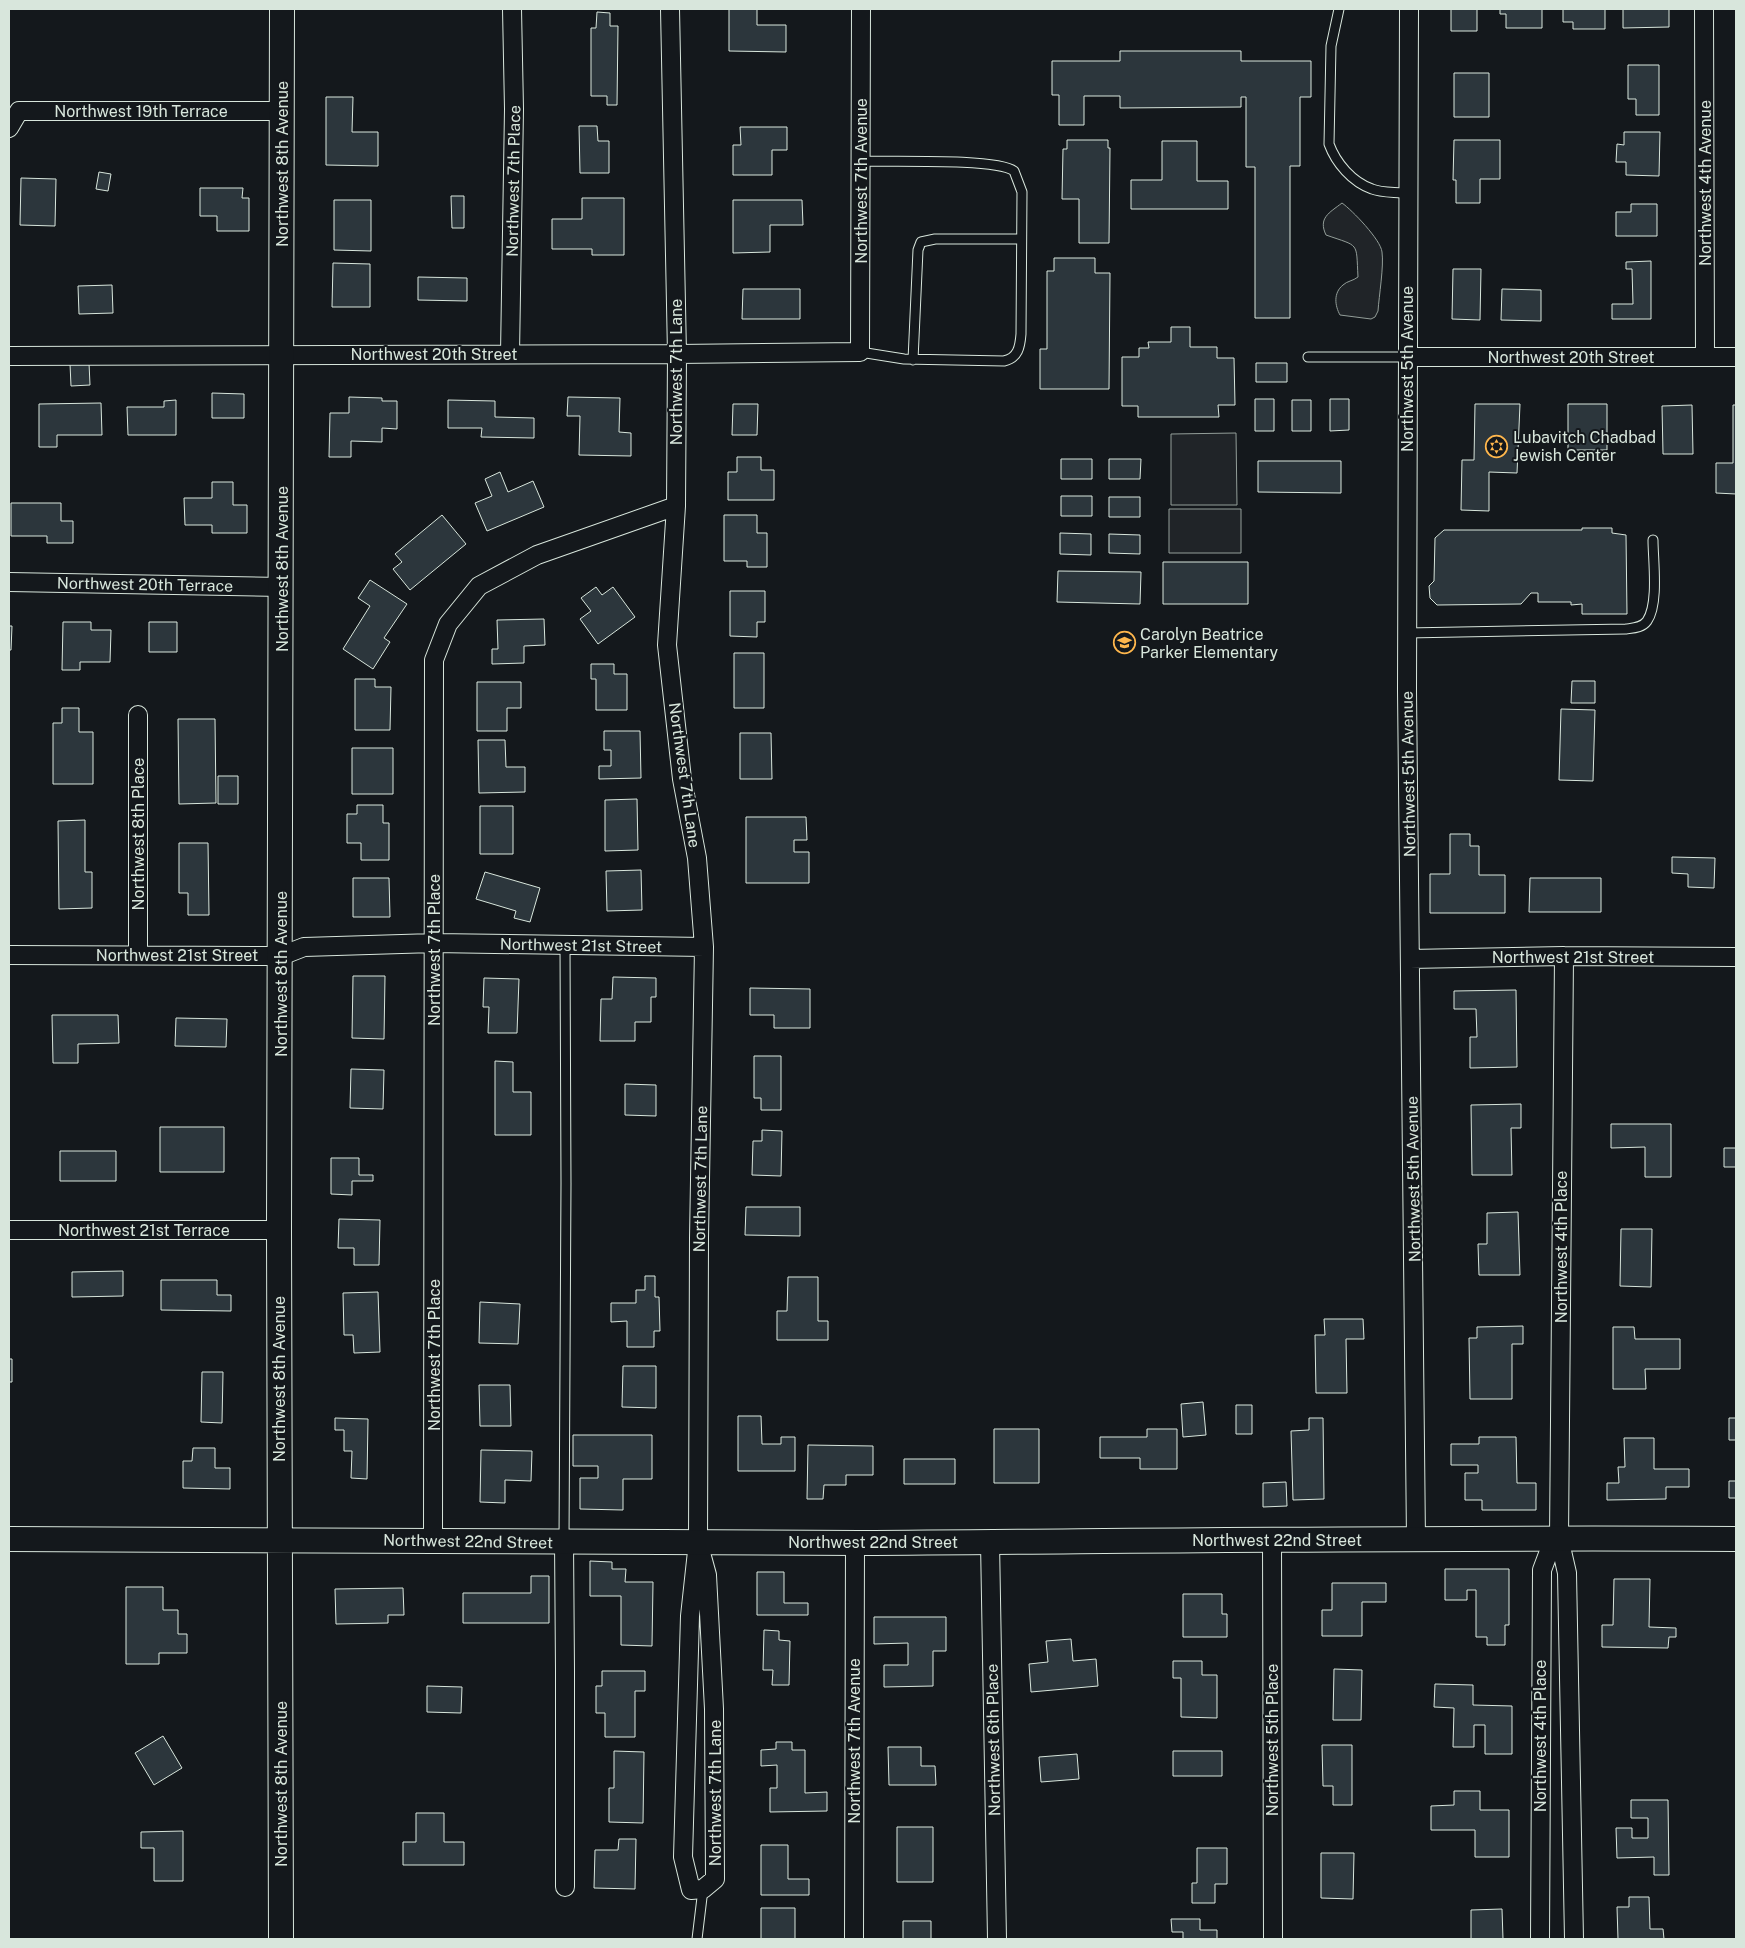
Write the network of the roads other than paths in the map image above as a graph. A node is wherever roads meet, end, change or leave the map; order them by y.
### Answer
1 (282, 9) edge
2 (512, 9) edge
3 (670, 9) edge
4 (861, 9) edge
5 (1339, 9) edge
6 (1409, 9) edge
7 (1704, 9) edge
8 (282, 111) junction
9 (9, 128) edge
10 (861, 161) junction
11 (1408, 194) junction
12 (1021, 239) junction
13 (860, 352) junction
14 (282, 354) junction
15 (510, 354) junction
16 (677, 354) junction
17 (9, 356) edge
18 (1407, 357) junction
19 (1705, 357) junction
20 (1308, 358) dead end
21 (1736, 358) edge
22 (913, 360) junction
23 (676, 506) junction
24 (1653, 540) dead end
25 (9, 582) edge
26 (282, 587) junction
27 (1407, 633) junction
28 (138, 715) dead end
29 (434, 943) junction
30 (564, 945) junction
31 (704, 947) junction
32 (138, 954) junction
33 (9, 955) edge
34 (281, 956) junction
35 (1564, 956) junction
36 (1736, 957) edge
37 (1410, 959) junction
38 (9, 1230) edge
39 (279, 1230) junction
40 (1559, 1538) junction
41 (9, 1539) edge
42 (280, 1539) junction
43 (1736, 1539) edge
44 (433, 1540) junction
45 (1272, 1540) junction
46 (1416, 1540) junction
47 (564, 1542) junction
48 (698, 1542) junction
49 (855, 1542) junction
50 (990, 1542) junction
51 (564, 1887) dead end
52 (703, 1889) junction
53 (281, 1939) edge
54 (697, 1939) edge
55 (854, 1939) edge
56 (997, 1939) edge
57 (1273, 1939) edge
58 (1540, 1939) edge
59 (1574, 1939) edge

1 - 8 street, Northwest 8th Avenue
2 - 15 street, Northwest 7th Place
3 - 16 street, Northwest 7th Lane
4 - 10 street, Northwest 7th Avenue
5 - 11 lane
6 - 11 street, Northwest 5th Avenue
7 - 19 street, Northwest 4th Avenue
8 - 9 street, Northwest 19th Terrace
8 - 14 street, Northwest 8th Avenue
10 - 12 lane
10 - 13 street, Northwest 7th Avenue
11 - 18 street, Northwest 5th Avenue
12 - 22 lane
12 - 22 lane
13 - 16 street, Northwest 20th Street
13 - 22 lane
14 - 15 street, Northwest 20th Street
14 - 17 street, Northwest 20th Street
14 - 26 street, Northwest 8th Avenue
15 - 16 street, Northwest 20th Street
16 - 23 street, Northwest 7th Lane
18 - 19 street, Northwest 20th Street
18 - 20 lane
18 - 27 street, Northwest 5th Avenue
19 - 21 street, Northwest 20th Street
23 - 29 street, Northwest 7th Place
23 - 31 street, Northwest 7th Lane
24 - 27 lane
25 - 26 street, Northwest 20th Terrace
26 - 34 street, Northwest 8th Avenue
27 - 37 street, Northwest 5th Avenue
28 - 32 street, Northwest 8th Place
29 - 30 street, Northwest 21st Street
29 - 34 street, Northwest 21st Street
29 - 44 street, Northwest 7th Place
30 - 31 street, Northwest 21st Street
30 - 47 lane
31 - 48 street, Northwest 7th Lane
32 - 33 street, Northwest 21st Street
32 - 34 street, Northwest 21st Street
34 - 39 street, Northwest 8th Avenue
35 - 36 street, Northwest 21st Street
35 - 37 street, Northwest 21st Street
35 - 40 street, Northwest 4th Place
37 - 46 street, Northwest 5th Avenue
38 - 39 street, Northwest 21st Terrace
39 - 42 street, Northwest 8th Avenue
40 - 43 street, Northwest 22nd Street
40 - 46 street, Northwest 22nd Street
40 - 58 street, Northwest 4th Place
40 - 59 street, Northwest 4th Place
41 - 42 street, Northwest 22nd Street
42 - 44 street, Northwest 22nd Street
42 - 53 street, Northwest 8th Avenue
44 - 47 street, Northwest 22nd Street
45 - 46 street, Northwest 22nd Street
45 - 50 street, Northwest 22nd Street
45 - 57 street, Northwest 5th Place
47 - 48 street, Northwest 22nd Street
47 - 51 street
48 - 49 street, Northwest 22nd Street
48 - 52 street, Northwest 7th Lane
48 - 52 street, Northwest 7th Lane
49 - 50 street, Northwest 22nd Street
49 - 55 street, Northwest 7th Avenue
50 - 56 street, Northwest 6th Place
52 - 54 lane

